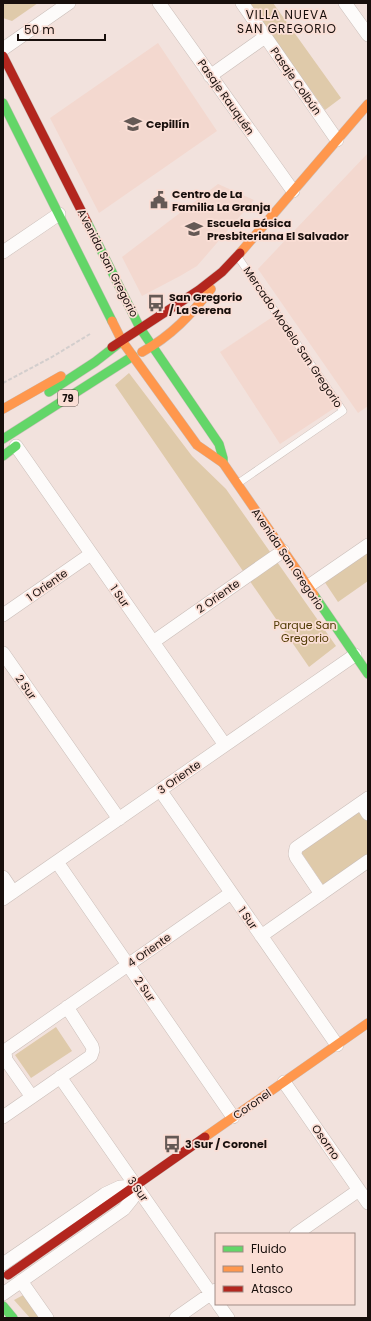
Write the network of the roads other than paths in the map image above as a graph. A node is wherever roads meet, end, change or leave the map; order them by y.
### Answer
1 (69, 3) edge
2 (159, 3) edge
3 (242, 3) edge
4 (345, 3) edge
5 (368, 36) edge
6 (265, 37) junction
7 (3, 50) edge
8 (3, 56) edge
9 (210, 76) junction
10 (18, 86) junction
11 (3, 97) edge
12 (3, 103) edge
13 (368, 104) edge
14 (337, 140) junction
15 (293, 191) junction
16 (59, 214) junction
17 (3, 252) edge
18 (238, 256) junction
19 (222, 272) junction
20 (140, 328) junction
21 (122, 341) junction
22 (152, 346) junction
23 (133, 356) junction
24 (80, 361) dead end
25 (66, 368) dead end
26 (93, 382) junction
27 (18, 390) dead end
28 (36, 401) dead end
29 (3, 409) edge
30 (48, 421) dead end
31 (3, 439) edge
32 (19, 444) joint
33 (3, 456) edge
34 (223, 463) junction
35 (237, 484) junction
36 (368, 545) edge
37 (282, 551) junction
38 (91, 554) junction
39 (308, 587) junction
40 (3, 615) edge
41 (153, 642) junction
42 (3, 653) edge
43 (355, 655) junction
44 (368, 674) edge
45 (225, 745) junction
46 (160, 790) junction
47 (364, 800) edge
48 (368, 814) edge
49 (119, 819) junction
50 (368, 861) edge
51 (57, 862) junction
52 (3, 877) edge
53 (231, 893) junction
54 (321, 894) junction
55 (8, 896) edge
56 (261, 936) junction
57 (128, 965) junction
58 (66, 1007) junction
59 (368, 1023) edge
60 (337, 1045) junction
61 (60, 1077) junction
62 (284, 1082) junction
63 (32, 1097) junction
64 (3, 1116) edge
65 (233, 1117) junction
66 (135, 1186) junction
67 (359, 1190) junction
68 (368, 1203) edge
69 (297, 1233) edge
70 (5, 1269) edge
71 (21, 1281) junction
72 (3, 1294) edge
73 (215, 1297) edge
74 (220, 1305) edge
75 (3, 1306) edge
76 (13, 1318) edge
77 (47, 1318) edge
78 (176, 1318) edge
79 (228, 1318) edge

1 - 7 street
2 - 9 street, Pasaje Rauquén
3 - 6 street, Pasaje Colbún
4 - 5 street
6 - 9 street
6 - 14 street, Pasaje Colbún
8 - 10 main road, Avenida San Gregorio
9 - 15 street, Pasaje Rauquén
10 - 11 street
10 - 20 main road, Avenida San Gregorio
12 - 16 main road, Avenida San Gregorio
13 - 14 main road
14 - 15 main road
15 - 18 main road
16 - 17 street
16 - 21 main road, Avenida San Gregorio
18 - 19 main road
18 - 35 lane, Mercado Modelo San Gregorio
19 - 20 main road
19 - 22 main road
20 - 21 main road
20 - 22 main road, Avenida San Gregorio
21 - 23 main road, Avenida San Gregorio
21 - 24 main road
21 - 28 main road, 79
21 - 29 main road
22 - 23 main road
22 - 34 main road, Avenida San Gregorio
23 - 26 main road, 79
23 - 34 main road, Avenida San Gregorio
25 - 27 main road
26 - 30 main road
26 - 31 main road, 79
32 - 33 main road
32 - 38 street, 1 Sur
34 - 35 main road, Avenida San Gregorio
35 - 37 main road, Avenida San Gregorio
36 - 39 street
37 - 39 main road, Avenida San Gregorio
37 - 41 street, 2 Oriente
38 - 40 street, 1 Oriente
38 - 41 street, 1 Sur
39 - 43 main road, Avenida San Gregorio
41 - 45 street, 1 Sur
42 - 49 street, 2 Sur
43 - 44 main road, Avenida San Gregorio
43 - 45 street, 3 Oriente
45 - 46 street, 3 Oriente
46 - 49 street, 3 Oriente
46 - 53 street, 1 Sur
47 - 48 street
47 - 54 street
49 - 51 street, 3 Oriente
50 - 54 street
51 - 55 street, 3 Oriente
51 - 57 street, 2 Sur
52 - 55 street
53 - 56 street, 1 Sur
53 - 57 street, 4 Oriente
54 - 56 street
56 - 60 street, 1 Sur
57 - 58 street, 4 Oriente
57 - 65 street, 2 Sur
58 - 61 street
58 - 63 street, 4 Oriente
59 - 60 main road, Coronel
60 - 62 main road, Coronel
61 - 63 street
61 - 66 street, 3 Sur
62 - 65 main road, Coronel
62 - 67 street, Osorno
63 - 64 street
65 - 66 main road, Coronel
66 - 70 street, Coronel
66 - 71 street
66 - 73 street, 3 Sur
67 - 68 street, Osorno
67 - 69 street
71 - 72 street
71 - 77 street
73 - 78 street
74 - 79 street, 3 Sur
75 - 76 main road

